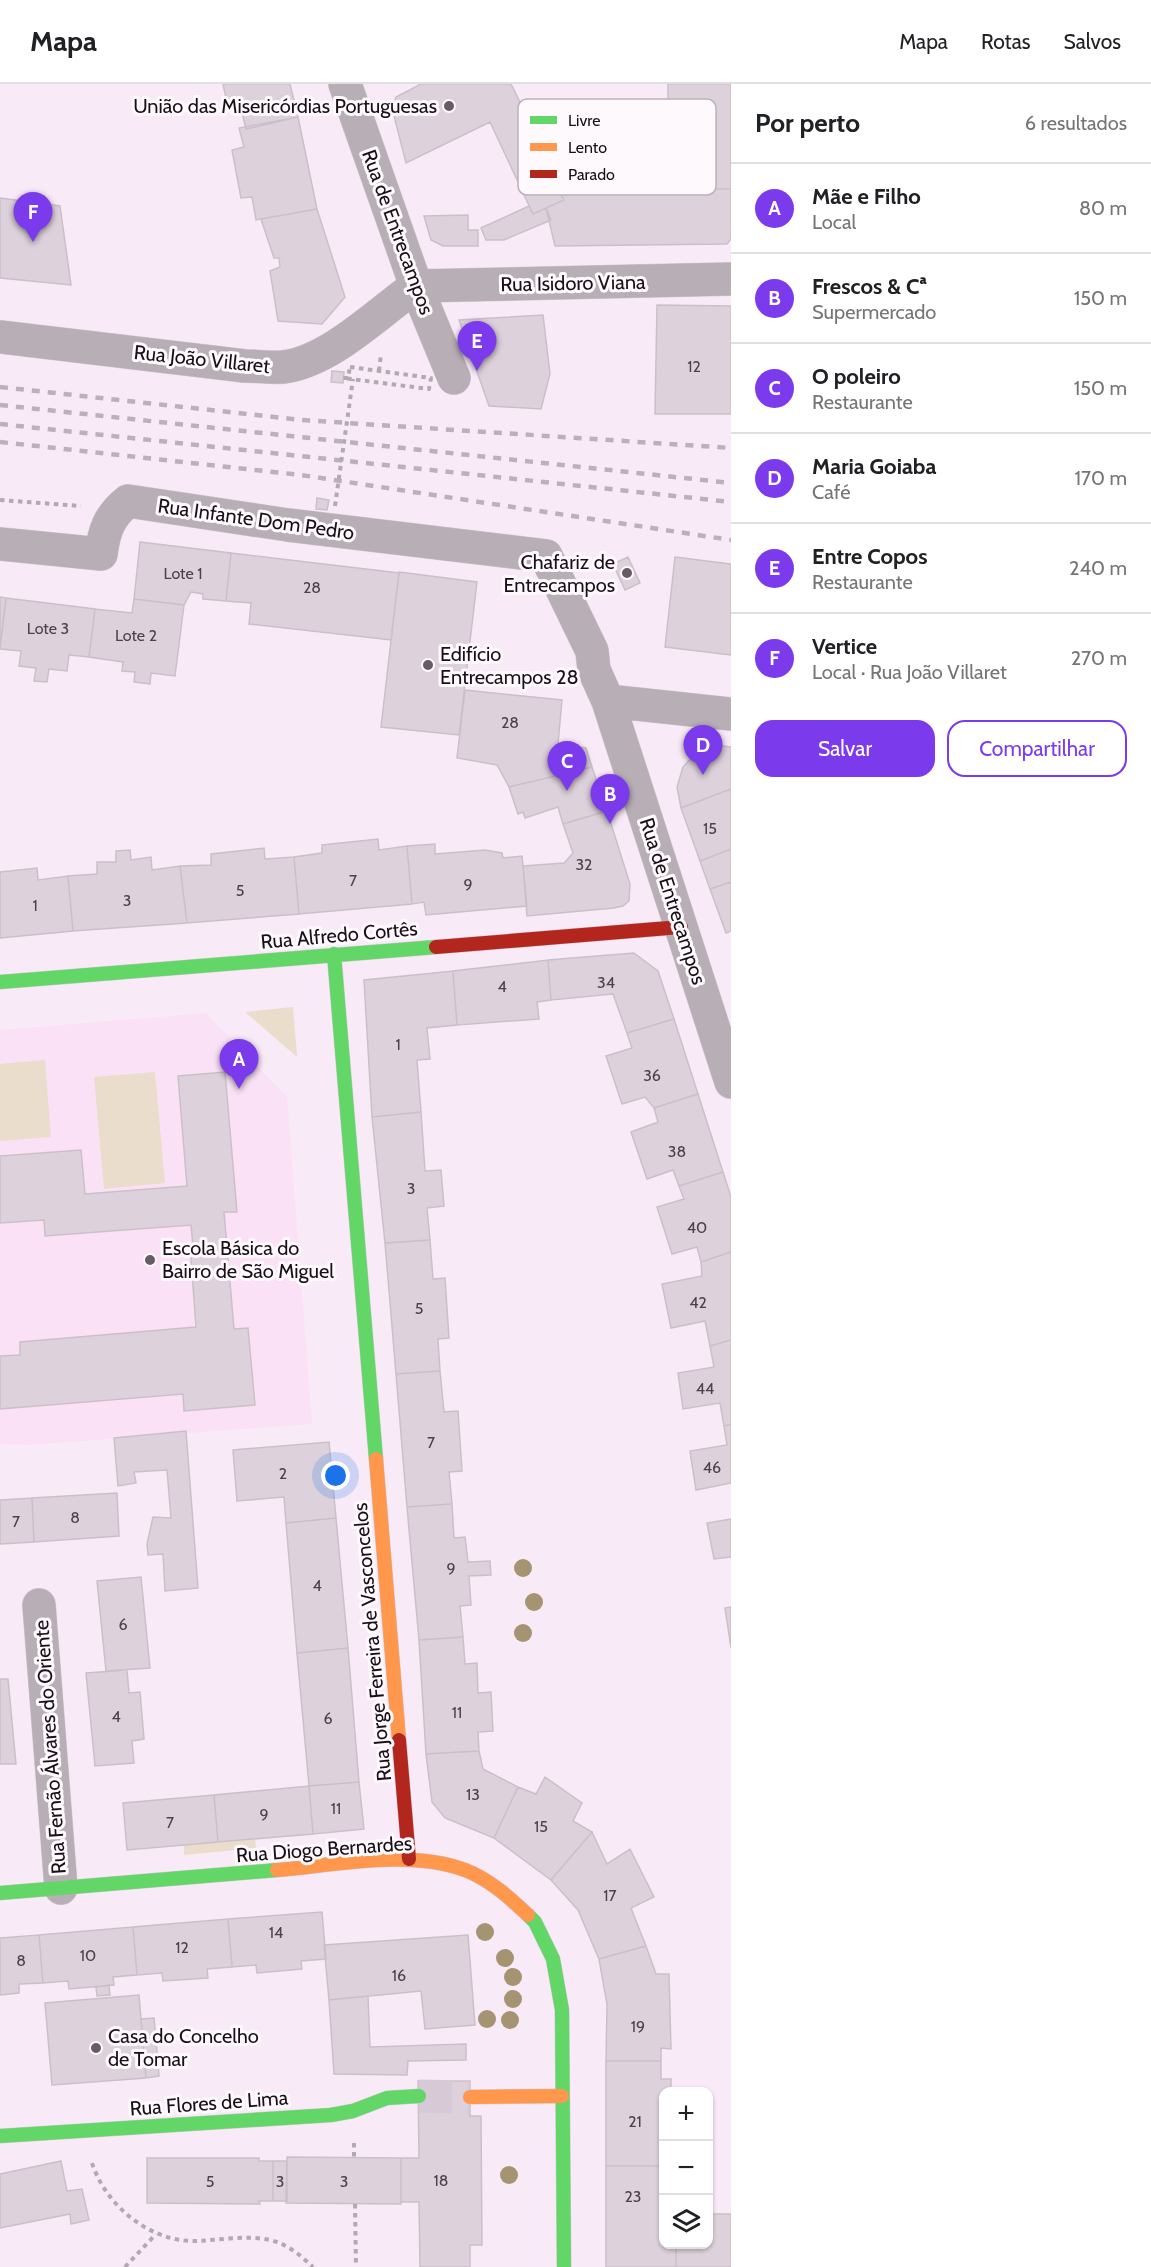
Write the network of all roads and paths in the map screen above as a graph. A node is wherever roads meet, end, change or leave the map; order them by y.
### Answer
1 (345, 84) edge
2 (731, 279) edge
3 (416, 286) junction
4 (0, 337) edge
5 (379, 371) dead end
6 (454, 378) dead end
7 (335, 506) dead end
8 (0, 544) edge
9 (546, 556) joint
10 (608, 701) junction
11 (731, 714) edge
12 (681, 927) junction
13 (334, 954) junction
14 (0, 982) edge
15 (731, 1082) edge
16 (39, 1605) dead end
17 (409, 1859) junction
18 (60, 1888) junction
19 (0, 1893) edge
20 (419, 2096) tunnel mouth
21 (562, 2096) junction
22 (470, 2097) tunnel mouth
23 (81, 2130) junction
24 (0, 2136) edge
25 (355, 2204) dead end
26 (156, 2234) junction
27 (125, 2267) edge
28 (313, 2267) edge
29 (356, 2267) edge
30 (564, 2267) edge

1 - 3 street, Rua de Entrecampos
2 - 3 street, Rua Isidoro Viana
3 - 4 street, Rua João Villaret
3 - 6 street, Rua de Entrecampos
5 - 7 path, bridge
8 - 9 street, Rua Infante Dom Pedro
9 - 10 street, Rua de Entrecampos
10 - 11 street
10 - 12 street, Rua de Entrecampos
12 - 13 street, Rua Alfredo Cortês
12 - 15 street, Rua de Entrecampos
13 - 14 street, Rua Alfredo Cortês
13 - 17 street, Rua Jorge Ferreira de Vasconcelos
16 - 18 street, Rua Fernão Álvares do Oriente
17 - 18 street, Rua Diogo Bernardes
17 - 21 street, Rua Diogo Bernardes
18 - 19 street, Rua Diogo Bernardes
20 - 23 street, Rua Flores de Lima
21 - 22 street
21 - 30 street, Rua Diogo Bernardes
23 - 24 street, Rua Flores de Lima
23 - 26 path
25 - 29 path
26 - 27 path
26 - 28 path

